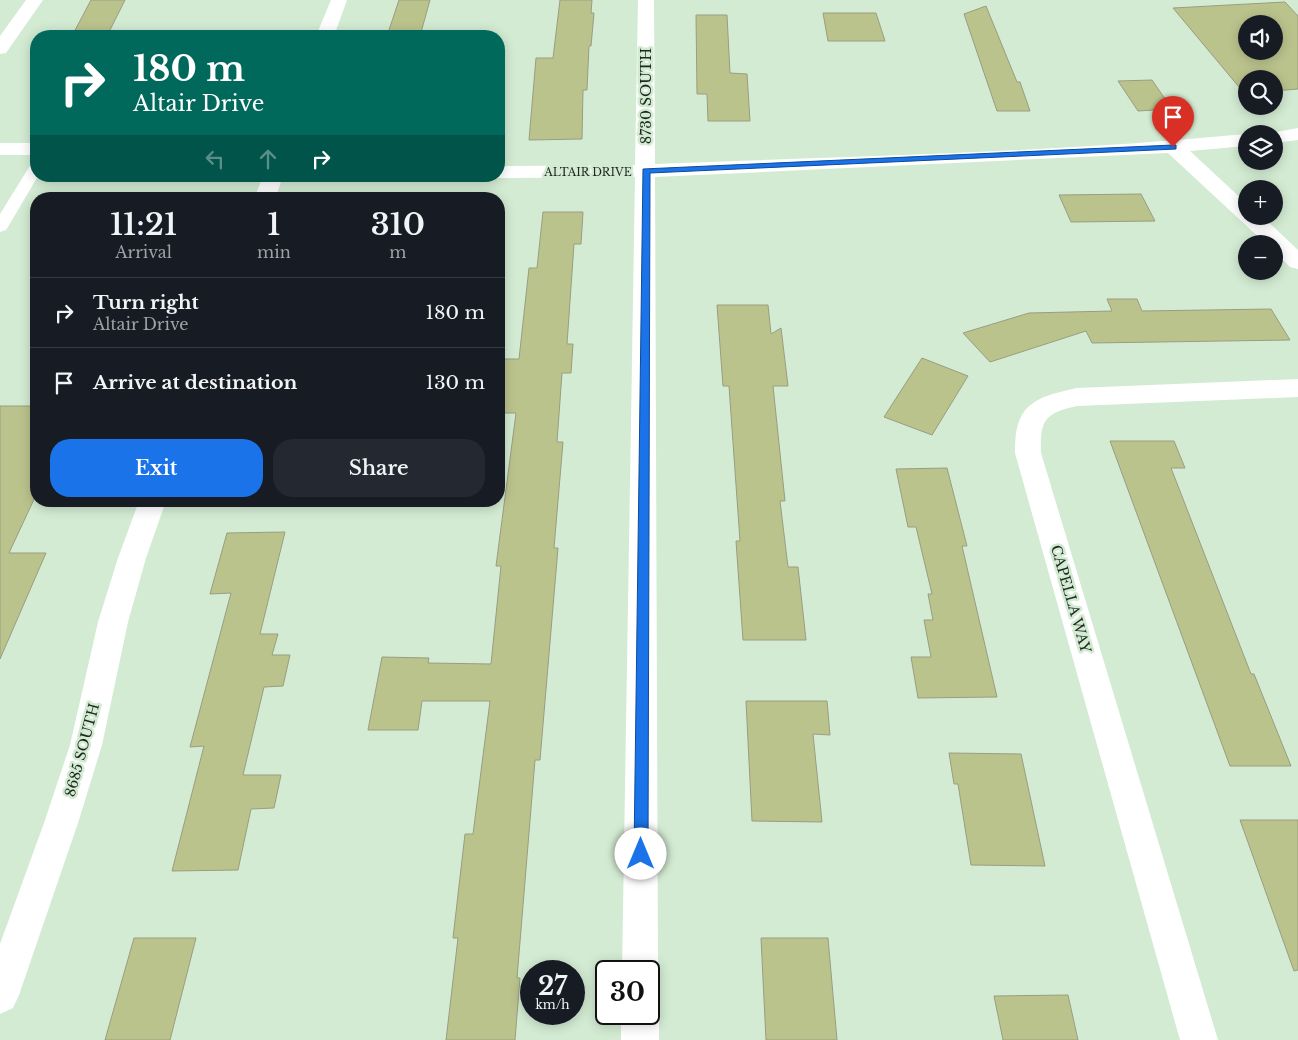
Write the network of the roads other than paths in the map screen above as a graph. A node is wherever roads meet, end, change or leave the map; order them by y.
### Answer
1 (35, 0) edge
2 (339, 0) edge
3 (646, 0) edge
4 (328, 30) edge
5 (0, 48) edge
6 (1298, 134) edge
7 (1283, 136) edge
8 (1238, 141) edge
9 (1173, 147) junction
10 (0, 149) edge
11 (30, 149) edge
12 (646, 171) junction
13 (505, 172) edge
14 (30, 174) edge
15 (8, 201) edge
16 (1238, 207) edge
17 (1259, 225) edge
18 (0, 227) edge
19 (1298, 262) edge
20 (1298, 388) edge
21 (151, 507) edge
22 (640, 960) edge
23 (0, 995) edge
24 (640, 1025) edge
25 (640, 1040) edge
26 (1199, 1040) edge

1 - 5 street
2 - 4 street
3 - 12 street, 8730 SOUTH
6 - 7 street
8 - 9 street, ALTAIR DRIVE
9 - 12 street, ALTAIR DRIVE
9 - 16 street
10 - 11 street
12 - 13 street, ALTAIR DRIVE
12 - 22 street, 8730 SOUTH
14 - 15 lane
15 - 18 lane
17 - 19 street
20 - 26 street, CAPELLA WAY
21 - 23 street, 8685 SOUTH
24 - 25 street

